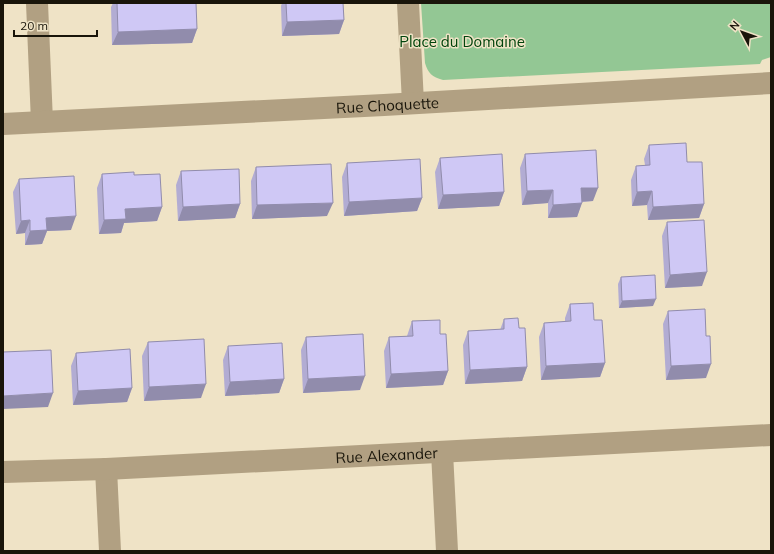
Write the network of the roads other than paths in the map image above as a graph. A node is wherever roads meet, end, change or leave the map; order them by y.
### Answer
1 (37, 3) edge
2 (408, 3) edge
3 (771, 83) edge
4 (413, 103) junction
5 (42, 122) junction
6 (3, 124) edge
7 (771, 435) edge
8 (442, 452) junction
9 (106, 469) junction
10 (3, 472) edge
11 (110, 551) edge
12 (447, 551) edge

1 - 5 street
2 - 4 street
3 - 4 street, Rue Choquette
4 - 5 street, Rue Choquette
5 - 6 street, Rue Choquette
7 - 8 street, Rue Alexander
8 - 9 street, Rue Alexander
8 - 12 street
9 - 10 street, Rue Alexander
9 - 11 street

